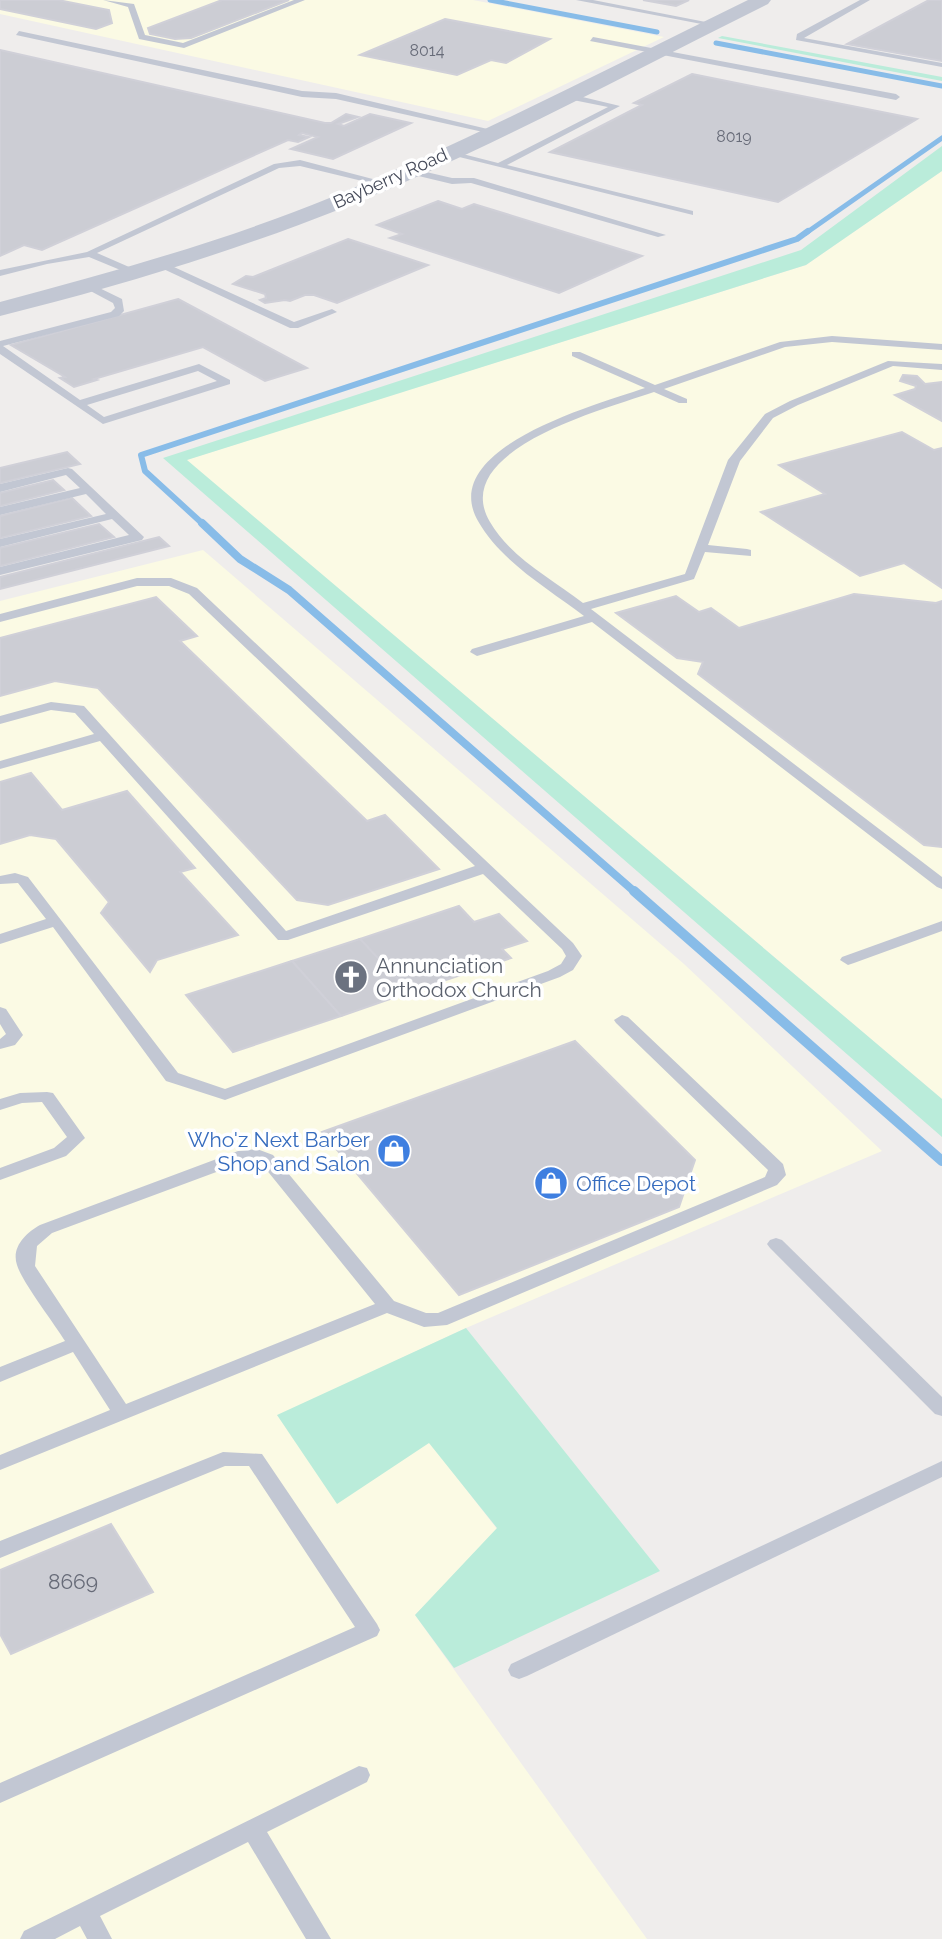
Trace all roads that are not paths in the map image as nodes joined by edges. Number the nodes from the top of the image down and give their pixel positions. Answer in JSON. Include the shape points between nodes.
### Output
{"nodes":[{"id":1,"x":107,"y":0,"type":"edge"},
{"id":2,"x":301,"y":0,"type":"edge"},
{"id":3,"x":580,"y":0,"type":"edge"},
{"id":4,"x":762,"y":0,"type":"edge"},
{"id":5,"x":866,"y":0,"type":"edge"},
{"id":6,"x":712,"y":24,"type":"junction"},
{"id":7,"x":19,"y":33,"type":"dead end"},
{"id":8,"x":593,"y":39,"type":"dead end"},
{"id":9,"x":657,"y":51,"type":"junction"},
{"id":10,"x":942,"y":65,"type":"edge"},
{"id":11,"x":566,"y":96,"type":"junction"},
{"id":12,"x":896,"y":97,"type":"dead end"},
{"id":13,"x":492,"y":131,"type":"junction"},
{"id":14,"x":447,"y":152,"type":"junction"},
{"id":15,"x":501,"y":165,"type":"junction"},
{"id":16,"x":409,"y":171,"type":"junction"},
{"id":17,"x":383,"y":183,"type":"junction"},
{"id":18,"x":690,"y":213,"type":"dead end"},
{"id":19,"x":661,"y":235,"type":"dead end"},
{"id":20,"x":90,"y":254,"type":"junction"},
{"id":21,"x":160,"y":264,"type":"junction"},
{"id":22,"x":133,"y":272,"type":"junction"},
{"id":23,"x":0,"y":273,"type":"edge"},
{"id":24,"x":87,"y":285,"type":"junction"},
{"id":25,"x":0,"y":309,"type":"edge"},
{"id":26,"x":332,"y":312,"type":"dead end"},
{"id":27,"x":0,"y":347,"type":"edge"},
{"id":28,"x":942,"y":347,"type":"edge"},
{"id":29,"x":576,"y":354,"type":"dead end"},
{"id":30,"x":942,"y":367,"type":"edge"},
{"id":31,"x":653,"y":388,"type":"junction"},
{"id":32,"x":683,"y":401,"type":"dead end"},
{"id":33,"x":78,"y":404,"type":"junction"},
{"id":34,"x":0,"y":488,"type":"edge"},
{"id":35,"x":88,"y":490,"type":"junction"},
{"id":36,"x":0,"y":511,"type":"edge"},
{"id":37,"x":115,"y":515,"type":"junction"},
{"id":38,"x":0,"y":543,"type":"edge"},
{"id":39,"x":701,"y":548,"type":"junction"},
{"id":40,"x":747,"y":553,"type":"dead end"},
{"id":41,"x":0,"y":571,"type":"edge"},
{"id":42,"x":580,"y":608,"type":"junction"},
{"id":43,"x":0,"y":618,"type":"edge"},
{"id":44,"x":593,"y":618,"type":"junction"},
{"id":45,"x":477,"y":652,"type":"dead end"},
{"id":46,"x":0,"y":720,"type":"edge"},
{"id":47,"x":103,"y":736,"type":"junction"},
{"id":48,"x":0,"y":765,"type":"edge"},
{"id":49,"x":485,"y":867,"type":"junction"},
{"id":50,"x":4,"y":879,"type":"edge"},
{"id":51,"x":942,"y":884,"type":"edge"},
{"id":52,"x":56,"y":921,"type":"junction"},
{"id":53,"x":942,"y":926,"type":"edge"},
{"id":54,"x":0,"y":939,"type":"edge"},
{"id":55,"x":848,"y":960,"type":"dead end"},
{"id":56,"x":0,"y":1012,"type":"edge"},
{"id":57,"x":622,"y":1020,"type":"dead end"},
{"id":58,"x":0,"y":1045,"type":"edge"},
{"id":59,"x":0,"y":1105,"type":"edge"},
{"id":60,"x":0,"y":1174,"type":"edge"},
{"id":61,"x":775,"y":1244,"type":"dead end"},
{"id":62,"x":387,"y":1306,"type":"junction"},
{"id":63,"x":77,"y":1343,"type":"junction"},
{"id":64,"x":0,"y":1375,"type":"edge"},
{"id":65,"x":942,"y":1409,"type":"edge"},
{"id":66,"x":122,"y":1413,"type":"junction"},
{"id":67,"x":0,"y":1463,"type":"edge"},
{"id":68,"x":942,"y":1468,"type":"edge"},
{"id":69,"x":0,"y":1550,"type":"edge"},
{"id":70,"x":519,"y":1670,"type":"dead end"},
{"id":71,"x":359,"y":1774,"type":"dead end"},
{"id":72,"x":0,"y":1793,"type":"edge"},
{"id":73,"x":253,"y":1829,"type":"junction"},
{"id":74,"x":85,"y":1912,"type":"junction"},
{"id":75,"x":32,"y":1939,"type":"edge"},
{"id":76,"x":100,"y":1939,"type":"edge"},
{"id":77,"x":319,"y":1939,"type":"edge"}],
"edges":[{"from":1,"to":2,"type":"lane","via":[[131,6],[142,37],[184,46]]},
{"from":3,"to":6,"type":"lane"},
{"from":4,"to":6,"type":"street","name":"Bayberry Road"},
{"from":5,"to":10,"type":"lane","via":[[800,40]]},
{"from":6,"to":9,"type":"street","name":"Bayberry Road"},
{"from":7,"to":13,"type":"lane"},
{"from":8,"to":9,"type":"lane"},
{"from":9,"to":11,"type":"street","name":"Bayberry Road"},
{"from":9,"to":12,"type":"lane"},
{"from":11,"to":13,"type":"street","name":"Bayberry Road"},
{"from":11,"to":15,"type":"lane","via":[[615,106]]},
{"from":13,"to":14,"type":"street","name":"Bayberry Road"},
{"from":14,"to":15,"type":"lane"},
{"from":14,"to":16,"type":"street","name":"Bayberry Road"},
{"from":15,"to":18,"type":"lane"},
{"from":16,"to":17,"type":"street","name":"Bayberry Road"},
{"from":16,"to":19,"type":"lane","via":[[452,181],[471,180]]},
{"from":17,"to":20,"type":"lane","via":[[300,163],[277,166]]},
{"from":17,"to":21,"type":"street","name":"Bayberry Road"},
{"from":20,"to":22,"type":"lane"},
{"from":20,"to":23,"type":"lane"},
{"from":21,"to":22,"type":"street","name":"Bayberry Road"},
{"from":21,"to":26,"type":"lane","via":[[294,326]]},
{"from":22,"to":24,"type":"street","name":"Bayberry Road"},
{"from":24,"to":25,"type":"street","name":"Bayberry Road"},
{"from":24,"to":27,"type":"lane","via":[[118,301],[120,309]]},
{"from":27,"to":33,"type":"lane"},
{"from":28,"to":31,"type":"lane","via":[[808,340],[760,350]]},
{"from":29,"to":31,"type":"lane"},
{"from":30,"to":39,"type":"lane","via":[[892,363],[769,416],[734,460]]},
{"from":31,"to":32,"type":"lane"},
{"from":31,"to":42,"type":"lane","via":[[564,420],[513,446],[490,468],[478,493],[479,511],[507,551]]},
{"from":33,"to":33,"type":"lane","via":[[199,368],[226,382],[103,421]]},
{"from":34,"to":35,"type":"lane","via":[[68,471]]},
{"from":35,"to":36,"type":"lane"},
{"from":35,"to":37,"type":"lane"},
{"from":37,"to":38,"type":"lane"},
{"from":37,"to":41,"type":"lane","via":[[138,537]]},
{"from":39,"to":40,"type":"lane"},
{"from":39,"to":42,"type":"lane","via":[[690,576]]},
{"from":42,"to":44,"type":"lane"},
{"from":43,"to":49,"type":"lane","via":[[137,582],[183,585]]},
{"from":44,"to":45,"type":"lane"},
{"from":44,"to":51,"type":"lane"},
{"from":46,"to":47,"type":"lane","via":[[64,705],[79,709]]},
{"from":47,"to":48,"type":"lane"},
{"from":47,"to":49,"type":"lane","via":[[283,937]]},
{"from":49,"to":52,"type":"lane","via":[[568,946],[574,956],[567,967],[225,1095],[172,1077]]},
{"from":50,"to":52,"type":"lane","via":[[23,880]]},
{"from":52,"to":54,"type":"lane"},
{"from":53,"to":55,"type":"lane"},
{"from":56,"to":58,"type":"lane","via":[[15,1035]]},
{"from":57,"to":62,"type":"lane","via":[[777,1168],[777,1175],[439,1320],[424,1321]]},
{"from":59,"to":60,"type":"lane","via":[[20,1098],[47,1097],[76,1138],[60,1152]]},
{"from":61,"to":65,"type":"lane"},
{"from":62,"to":63,"type":"lane","via":[[267,1159],[244,1155],[32,1238],[24,1252],[26,1266]]},
{"from":62,"to":66,"type":"lane"},
{"from":63,"to":64,"type":"lane"},
{"from":63,"to":66,"type":"lane"},
{"from":66,"to":67,"type":"lane"},
{"from":68,"to":70,"type":"lane"},
{"from":69,"to":72,"type":"lane","via":[[223,1459],[255,1459],[369,1630]]},
{"from":71,"to":73,"type":"lane"},
{"from":73,"to":74,"type":"lane"},
{"from":73,"to":77,"type":"lane"},
{"from":74,"to":75,"type":"lane"},
{"from":74,"to":76,"type":"lane"}]}
